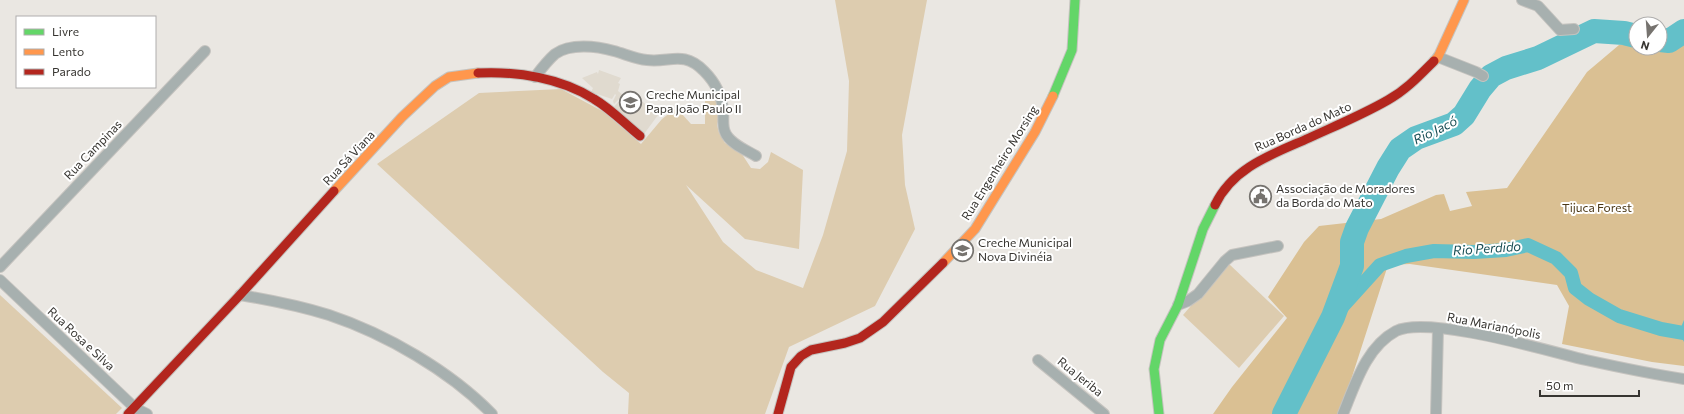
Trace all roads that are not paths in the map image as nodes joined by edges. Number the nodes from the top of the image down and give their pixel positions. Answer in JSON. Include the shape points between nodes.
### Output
{"nodes":[{"id":1,"x":1075,"y":0,"type":"edge"},
{"id":2,"x":1464,"y":0,"type":"edge"},
{"id":3,"x":1522,"y":0,"type":"edge"},
{"id":4,"x":1574,"y":29,"type":"dead end"},
{"id":5,"x":205,"y":51,"type":"dead end"},
{"id":6,"x":1438,"y":57,"type":"junction"},
{"id":7,"x":1483,"y":76,"type":"dead end"},
{"id":8,"x":535,"y":77,"type":"junction"},
{"id":9,"x":640,"y":136,"type":"dead end"},
{"id":10,"x":756,"y":156,"type":"dead end"},
{"id":11,"x":1278,"y":246,"type":"dead end"},
{"id":12,"x":0,"y":267,"type":"edge"},
{"id":13,"x":0,"y":280,"type":"edge"},
{"id":14,"x":240,"y":295,"type":"junction"},
{"id":15,"x":1178,"y":305,"type":"junction"},
{"id":16,"x":1438,"y":329,"type":"junction"},
{"id":17,"x":1038,"y":360,"type":"dead end"},
{"id":18,"x":1684,"y":379,"type":"edge"},
{"id":19,"x":132,"y":411,"type":"edge"},
{"id":20,"x":147,"y":414,"type":"edge"},
{"id":21,"x":492,"y":414,"type":"edge"},
{"id":22,"x":778,"y":414,"type":"edge"},
{"id":23,"x":1104,"y":414,"type":"edge"},
{"id":24,"x":1159,"y":414,"type":"edge"},
{"id":25,"x":1343,"y":414,"type":"edge"},
{"id":26,"x":1436,"y":414,"type":"edge"}],
"edges":[{"from":1,"to":22,"type":"street","name":"Rua Engenheiro Morsing","via":[[1072,50],[1051,101],[1035,132],[975,229],[883,322],[860,338],[811,350],[801,356],[791,367]]},
{"from":2,"to":6,"type":"street","name":"Rua Borda do Mato"},
{"from":3,"to":4,"type":"street","via":[[1538,6],[1560,30]]},
{"from":5,"to":12,"type":"street","name":"Rua Campinas"},
{"from":6,"to":7,"type":"street"},
{"from":6,"to":15,"type":"street","name":"Rua Borda do Mato","via":[[1409,87],[1389,100],[1271,153],[1235,177],[1220,196],[1204,229]]},
{"from":8,"to":9,"type":"street","name":"Rua Sá Viana","via":[[547,79],[595,99]]},
{"from":8,"to":10,"type":"street","via":[[556,53],[571,47],[612,50],[646,60],[669,58],[692,61],[717,87],[722,98],[725,133],[732,141]]},
{"from":8,"to":14,"type":"street","name":"Rua Sá Viana","via":[[496,72],[472,73],[449,77],[436,86],[402,117]]},
{"from":11,"to":15,"type":"street","via":[[1232,255],[1198,294]]},
{"from":13,"to":19,"type":"street","name":"Rua Rosa e Silva"},
{"from":14,"to":19,"type":"street","name":"Rua Sá Viana"},
{"from":14,"to":21,"type":"street","via":[[308,309],[373,333],[414,354],[452,380]]},
{"from":15,"to":24,"type":"street","name":"Rua Borda do Mato","via":[[1160,340],[1155,356]]},
{"from":16,"to":18,"type":"street","name":"Rua Marianópolis","via":[[1489,336],[1587,360]]},
{"from":16,"to":25,"type":"street","name":"Rua Marianópolis","via":[[1412,327],[1397,331],[1386,338],[1374,349]]},
{"from":16,"to":26,"type":"street"},
{"from":17,"to":23,"type":"street","name":"Rua Jeriba"},
{"from":19,"to":20,"type":"street","name":"Rua Rosa e Silva"}]}
